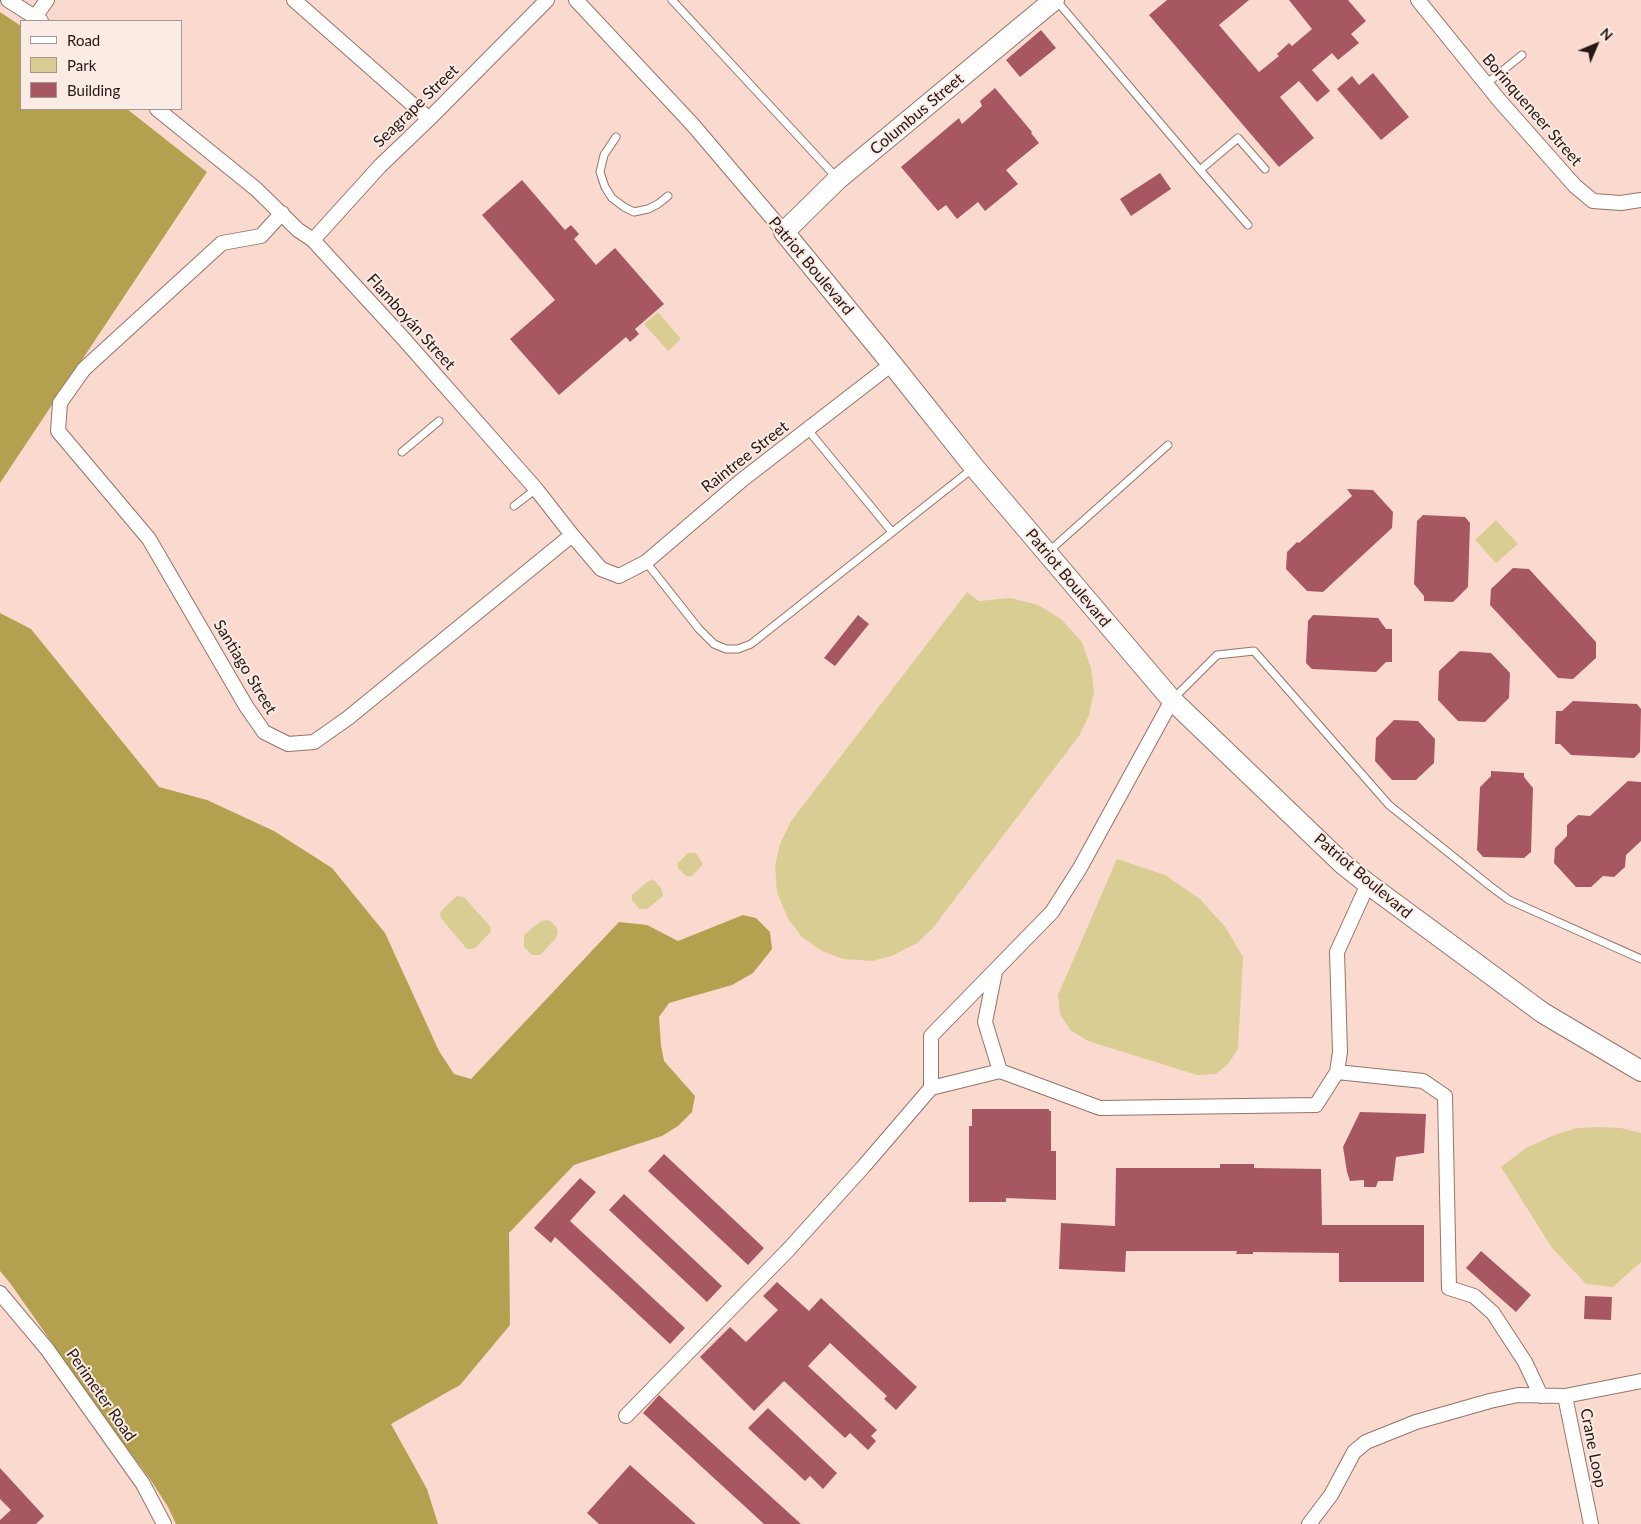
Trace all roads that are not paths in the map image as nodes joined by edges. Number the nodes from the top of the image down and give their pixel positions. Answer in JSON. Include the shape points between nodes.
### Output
{"nodes":[{"id":1,"x":8,"y":0,"type":"edge"},
{"id":2,"x":47,"y":0,"type":"edge"},
{"id":3,"x":294,"y":0,"type":"edge"},
{"id":4,"x":548,"y":0,"type":"edge"},
{"id":5,"x":576,"y":0,"type":"edge"},
{"id":6,"x":672,"y":0,"type":"edge"},
{"id":7,"x":1055,"y":0,"type":"edge"},
{"id":8,"x":1418,"y":0,"type":"edge"},
{"id":9,"x":38,"y":19,"type":"edge"},
{"id":10,"x":1522,"y":55,"type":"dead end"},
{"id":11,"x":1486,"y":84,"type":"junction"},
{"id":12,"x":159,"y":110,"type":"edge"},
{"id":13,"x":429,"y":119,"type":"junction"},
{"id":14,"x":616,"y":137,"type":"dead end"},
{"id":15,"x":1265,"y":169,"type":"dead end"},
{"id":16,"x":1200,"y":170,"type":"junction"},
{"id":17,"x":838,"y":179,"type":"junction"},
{"id":18,"x":668,"y":196,"type":"dead end"},
{"id":19,"x":1641,"y":200,"type":"edge"},
{"id":20,"x":282,"y":213,"type":"junction"},
{"id":21,"x":1248,"y":224,"type":"dead end"},
{"id":22,"x":784,"y":232,"type":"junction"},
{"id":23,"x":313,"y":240,"type":"junction"},
{"id":24,"x":892,"y":364,"type":"junction"},
{"id":25,"x":439,"y":420,"type":"dead end"},
{"id":26,"x":808,"y":430,"type":"junction"},
{"id":27,"x":1168,"y":445,"type":"dead end"},
{"id":28,"x":402,"y":452,"type":"dead end"},
{"id":29,"x":974,"y":467,"type":"junction"},
{"id":30,"x":536,"y":489,"type":"junction"},
{"id":31,"x":514,"y":506,"type":"dead end"},
{"id":32,"x":892,"y":532,"type":"junction"},
{"id":33,"x":572,"y":535,"type":"junction"},
{"id":34,"x":1047,"y":553,"type":"junction"},
{"id":35,"x":646,"y":562,"type":"junction"},
{"id":36,"x":619,"y":576,"type":"joint"},
{"id":37,"x":1172,"y":700,"type":"junction"},
{"id":38,"x":1368,"y":884,"type":"junction"},
{"id":39,"x":1641,"y":959,"type":"edge"},
{"id":40,"x":995,"y":971,"type":"junction"},
{"id":41,"x":1000,"y":1071,"type":"junction"},
{"id":42,"x":1641,"y":1071,"type":"edge"},
{"id":43,"x":1337,"y":1072,"type":"junction"},
{"id":44,"x":931,"y":1088,"type":"junction"},
{"id":45,"x":0,"y":1293,"type":"edge"},
{"id":46,"x":1641,"y":1381,"type":"edge"},
{"id":47,"x":1541,"y":1396,"type":"junction"},
{"id":48,"x":1565,"y":1396,"type":"junction"},
{"id":49,"x":626,"y":1416,"type":"dead end"},
{"id":50,"x":164,"y":1524,"type":"edge"},
{"id":51,"x":1309,"y":1524,"type":"edge"},
{"id":52,"x":1591,"y":1524,"type":"edge"}],
"edges":[{"from":1,"to":9,"type":"street"},
{"from":2,"to":9,"type":"street"},
{"from":3,"to":13,"type":"street"},
{"from":4,"to":13,"type":"street","name":"Seagrape Street"},
{"from":5,"to":22,"type":"street","name":"Patriot Boulevard","via":[[693,126]]},
{"from":6,"to":17,"type":"lane"},
{"from":7,"to":16,"type":"lane"},
{"from":7,"to":17,"type":"street","name":"Columbus Street"},
{"from":8,"to":11,"type":"street","name":"Borinqueneer Street"},
{"from":10,"to":11,"type":"lane"},
{"from":11,"to":19,"type":"street","name":"Borinqueneer Street","via":[[1575,186],[1593,201],[1621,203]]},
{"from":12,"to":20,"type":"street","name":"Flamboyán Street"},
{"from":13,"to":23,"type":"street","name":"Seagrape Street","via":[[380,166]]},
{"from":14,"to":18,"type":"lane","via":[[604,155],[600,172],[612,198],[634,212],[648,209]]},
{"from":15,"to":16,"type":"lane","via":[[1238,138]]},
{"from":16,"to":21,"type":"lane"},
{"from":17,"to":22,"type":"street","name":"Columbus Street"},
{"from":20,"to":23,"type":"street","name":"Flamboyán Street"},
{"from":20,"to":33,"type":"street","name":"Santiago Street","via":[[262,236],[222,243],[84,369],[60,403],[58,431],[149,539],[264,732],[288,744],[314,742],[348,718]]},
{"from":22,"to":24,"type":"street","name":"Patriot Boulevard"},
{"from":23,"to":30,"type":"street","name":"Flamboyán Street"},
{"from":24,"to":26,"type":"street","name":"Raintree Street"},
{"from":24,"to":29,"type":"street","name":"Patriot Boulevard"},
{"from":25,"to":28,"type":"lane"},
{"from":26,"to":32,"type":"lane"},
{"from":26,"to":35,"type":"street","name":"Raintree Street","via":[[728,491]]},
{"from":27,"to":34,"type":"lane"},
{"from":29,"to":32,"type":"lane"},
{"from":29,"to":34,"type":"street","name":"Patriot Boulevard"},
{"from":30,"to":31,"type":"lane"},
{"from":30,"to":33,"type":"street","name":"Flamboyán Street"},
{"from":32,"to":35,"type":"lane","via":[[751,644],[738,649],[714,644]]},
{"from":33,"to":36,"type":"street","name":"Flamboyán Street","via":[[601,568]]},
{"from":34,"to":37,"type":"street","name":"Patriot Boulevard"},
{"from":35,"to":36,"type":"street","name":"Raintree Street"},
{"from":37,"to":38,"type":"street","name":"Patriot Boulevard","via":[[1344,865]]},
{"from":37,"to":39,"type":"lane","via":[[1217,654],[1254,650],[1389,805],[1490,886],[1509,900]]},
{"from":37,"to":40,"type":"street","via":[[1080,868],[1052,912]]},
{"from":38,"to":42,"type":"street","name":"Patriot Boulevard","via":[[1543,1013]]},
{"from":38,"to":43,"type":"street","via":[[1338,952],[1340,1052]]},
{"from":40,"to":41,"type":"street","via":[[985,1022]]},
{"from":40,"to":44,"type":"street","via":[[931,1036]]},
{"from":41,"to":43,"type":"street","via":[[1100,1108],[1316,1105]]},
{"from":41,"to":44,"type":"street"},
{"from":43,"to":47,"type":"street","via":[[1424,1081],[1445,1096],[1448,1288],[1474,1296],[1494,1313],[1525,1362]]},
{"from":44,"to":49,"type":"street","via":[[789,1249]]},
{"from":45,"to":50,"type":"street","name":"Perimeter Road","via":[[53,1356],[143,1484]]},
{"from":46,"to":48,"type":"street","name":"Crane Loop"},
{"from":47,"to":48,"type":"street"},
{"from":47,"to":51,"type":"street","via":[[1518,1395],[1490,1401],[1416,1422],[1366,1442],[1354,1452]]},
{"from":48,"to":52,"type":"street","name":"Crane Loop"}]}
